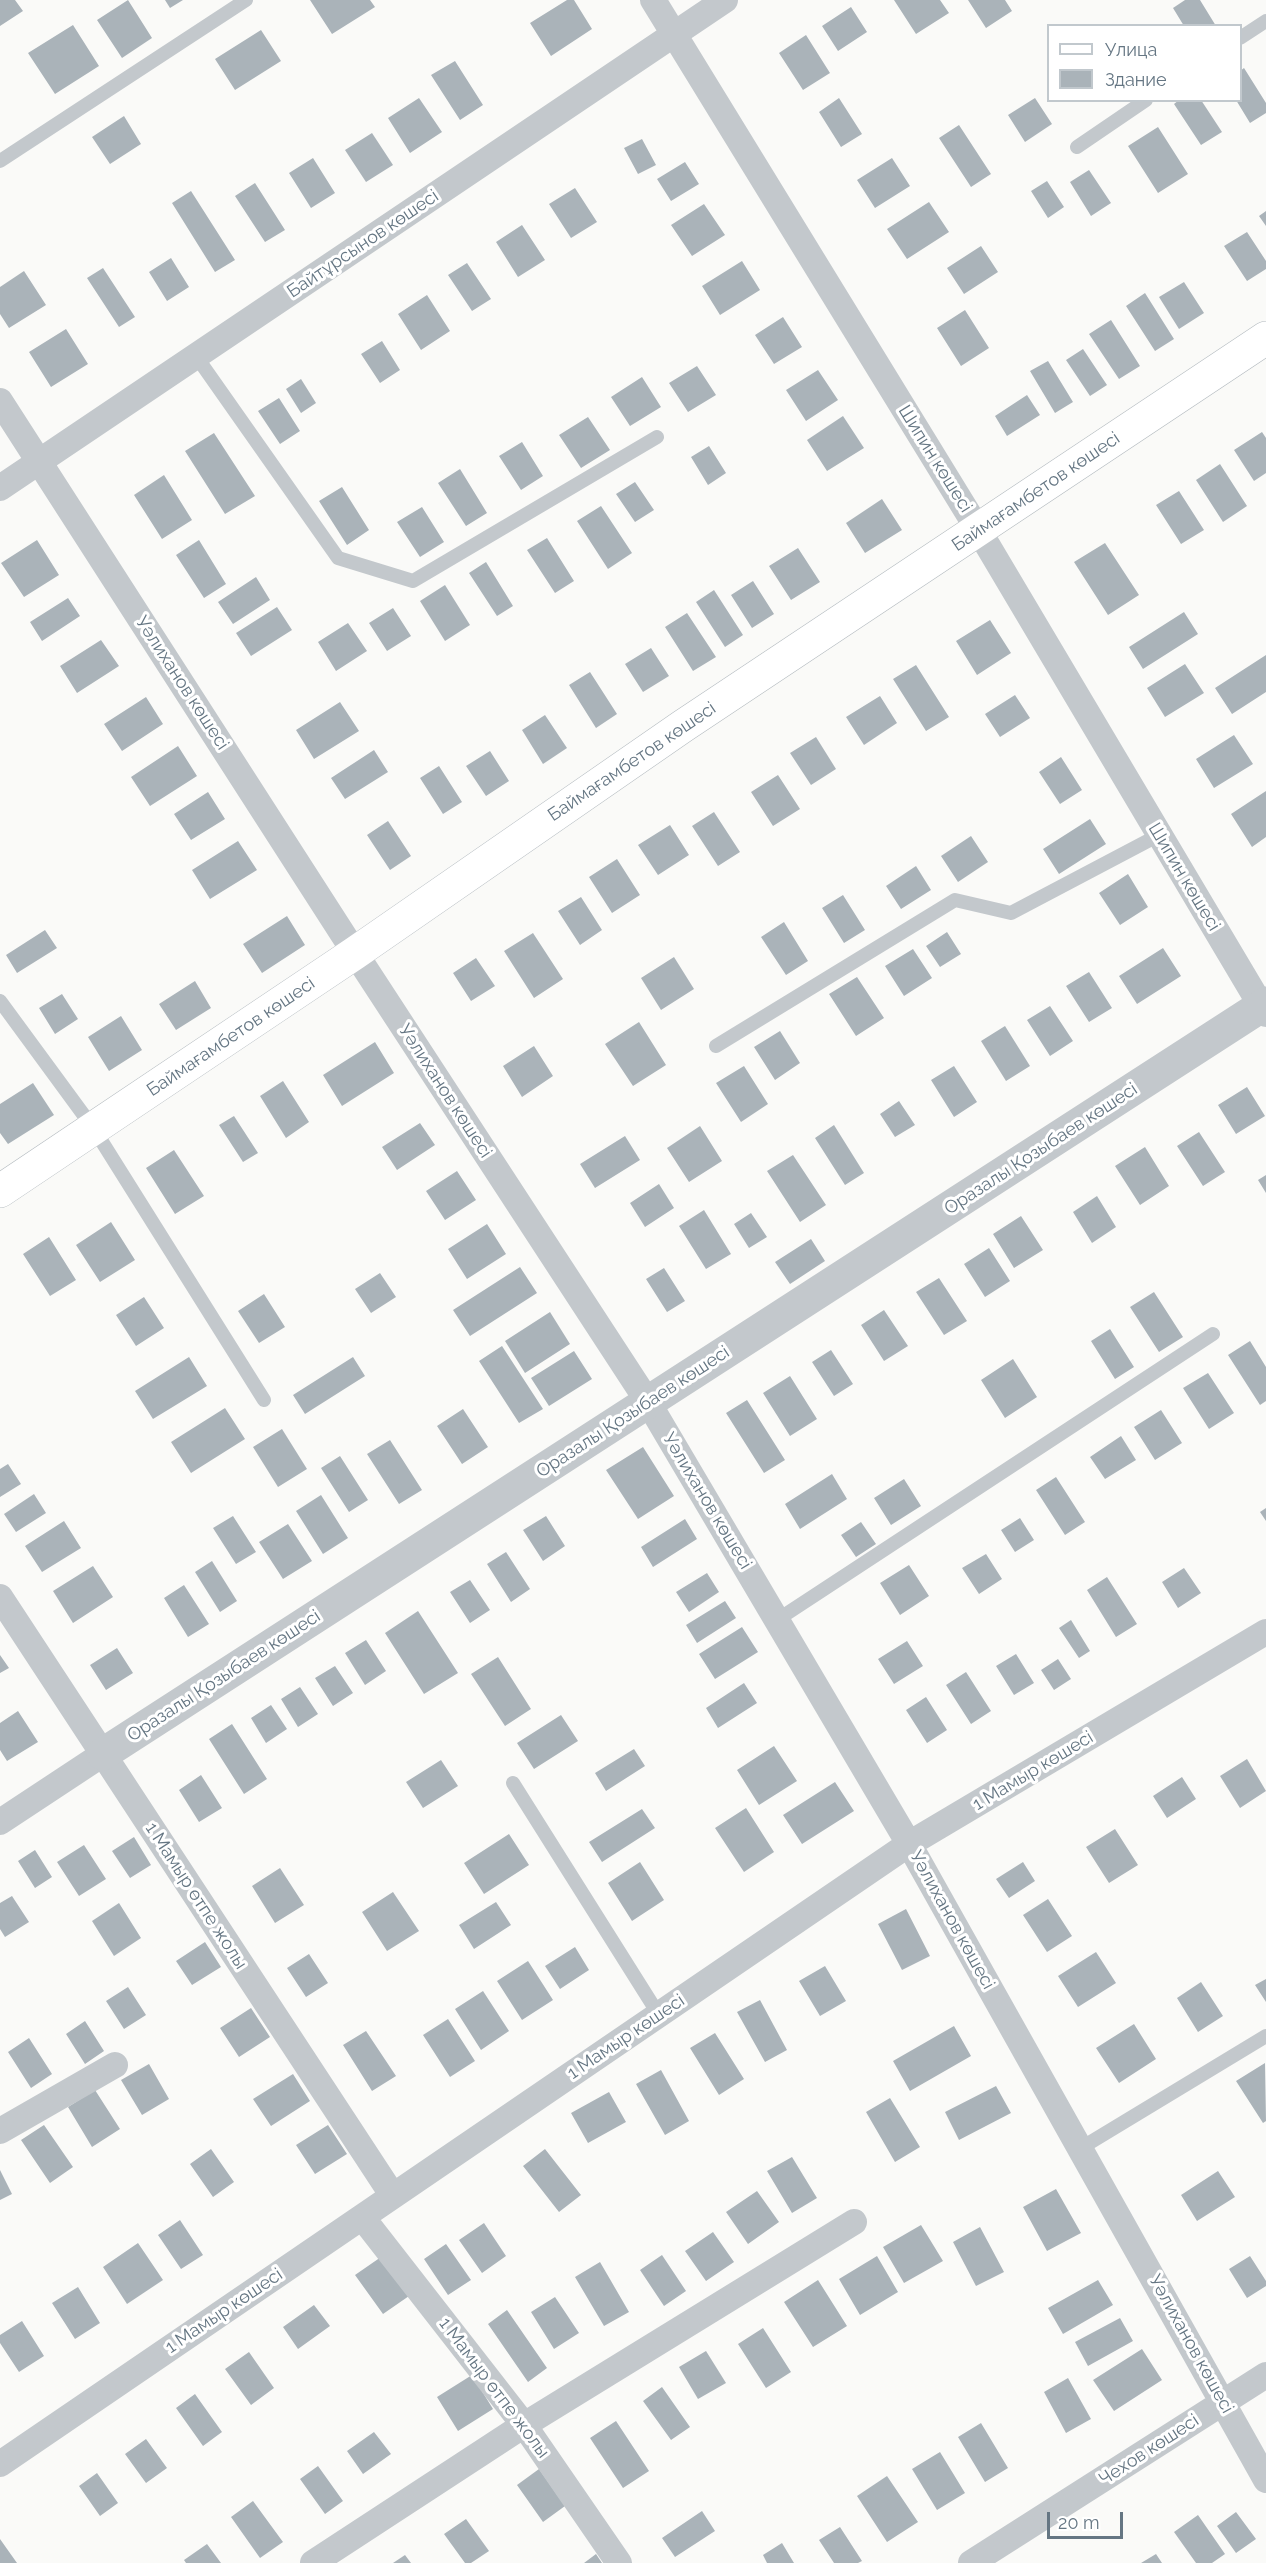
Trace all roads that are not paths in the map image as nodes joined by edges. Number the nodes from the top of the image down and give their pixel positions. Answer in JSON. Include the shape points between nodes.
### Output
{"nodes":[{"id":1,"x":246,"y":0,"type":"edge"},
{"id":2,"x":653,"y":0,"type":"edge"},
{"id":3,"x":725,"y":0,"type":"edge"},
{"id":4,"x":1266,"y":21,"type":"edge"},
{"id":5,"x":674,"y":34,"type":"junction"},
{"id":6,"x":1242,"y":37,"type":"edge"},
{"id":7,"x":1143,"y":102,"type":"edge"},
{"id":8,"x":1077,"y":147,"type":"dead end"},
{"id":9,"x":0,"y":161,"type":"edge"},
{"id":10,"x":1266,"y":338,"type":"edge"},
{"id":11,"x":196,"y":356,"type":"junction"},
{"id":12,"x":0,"y":401,"type":"edge"},
{"id":13,"x":657,"y":437,"type":"dead end"},
{"id":14,"x":39,"y":462,"type":"junction"},
{"id":15,"x":0,"y":488,"type":"edge"},
{"id":16,"x":979,"y":531,"type":"junction"},
{"id":17,"x":1159,"y":835,"type":"junction"},
{"id":18,"x":355,"y":953,"type":"junction"},
{"id":19,"x":0,"y":1001,"type":"edge"},
{"id":20,"x":1264,"y":1008,"type":"edge"},
{"id":21,"x":716,"y":1046,"type":"dead end"},
{"id":22,"x":94,"y":1129,"type":"junction"},
{"id":23,"x":0,"y":1191,"type":"edge"},
{"id":24,"x":1213,"y":1334,"type":"dead end"},
{"id":25,"x":264,"y":1400,"type":"dead end"},
{"id":26,"x":648,"y":1402,"type":"junction"},
{"id":27,"x":0,"y":1597,"type":"edge"},
{"id":28,"x":777,"y":1620,"type":"junction"},
{"id":29,"x":1266,"y":1632,"type":"edge"},
{"id":30,"x":103,"y":1754,"type":"junction"},
{"id":31,"x":513,"y":1784,"type":"dead end"},
{"id":32,"x":0,"y":1822,"type":"edge"},
{"id":33,"x":909,"y":1844,"type":"junction"},
{"id":34,"x":659,"y":2015,"type":"junction"},
{"id":35,"x":1266,"y":2036,"type":"edge"},
{"id":36,"x":115,"y":2064,"type":"dead end"},
{"id":37,"x":0,"y":2131,"type":"edge"},
{"id":38,"x":1081,"y":2148,"type":"junction"},
{"id":39,"x":393,"y":2196,"type":"junction"},
{"id":40,"x":362,"y":2217,"type":"junction"},
{"id":41,"x":854,"y":2222,"type":"dead end"},
{"id":42,"x":1266,"y":2375,"type":"edge"},
{"id":43,"x":1224,"y":2402,"type":"junction"},
{"id":44,"x":524,"y":2425,"type":"junction"},
{"id":45,"x":0,"y":2464,"type":"edge"},
{"id":46,"x":1266,"y":2480,"type":"edge"},
{"id":47,"x":313,"y":2563,"type":"edge"},
{"id":48,"x":619,"y":2563,"type":"edge"},
{"id":49,"x":970,"y":2563,"type":"edge"}],
"edges":[{"from":1,"to":9,"type":"lane"},
{"from":2,"to":5,"type":"street","name":"Шипин көшесі"},
{"from":3,"to":5,"type":"street","name":"Байтұрсынов көшесі"},
{"from":4,"to":6,"type":"lane"},
{"from":5,"to":11,"type":"street","name":"Байтұрсынов көшесі"},
{"from":5,"to":16,"type":"street","name":"Шипин көшесі"},
{"from":7,"to":8,"type":"lane"},
{"from":10,"to":16,"type":"main road","name":"Баймағамбетов көшесі"},
{"from":11,"to":13,"type":"lane","via":[[338,558],[412,581]]},
{"from":11,"to":14,"type":"street","name":"Байтұрсынов көшесі"},
{"from":12,"to":14,"type":"street","name":"Уәлиханов көшесі"},
{"from":14,"to":15,"type":"street","name":"Байтұрсынов көшесі"},
{"from":14,"to":18,"type":"street","name":"Уәлиханов көшесі"},
{"from":16,"to":17,"type":"street","name":"Шипин көшесі"},
{"from":16,"to":18,"type":"main road","name":"Баймағамбетов көшесі","via":[[683,726]]},
{"from":17,"to":20,"type":"street","name":"Шипин көшесі"},
{"from":17,"to":21,"type":"lane","via":[[1011,913],[955,900]]},
{"from":18,"to":22,"type":"main road","name":"Баймағамбетов көшесі"},
{"from":18,"to":26,"type":"street","name":"Уәлиханов көшесі"},
{"from":19,"to":22,"type":"lane"},
{"from":20,"to":26,"type":"street","name":"Оразалы Қозыбаев көшесі"},
{"from":22,"to":23,"type":"main road","name":"Баймағамбетов көшесі"},
{"from":22,"to":25,"type":"lane"},
{"from":24,"to":28,"type":"lane"},
{"from":26,"to":28,"type":"street","name":"Уәлиханов көшесі"},
{"from":26,"to":30,"type":"street","name":"Оразалы Қозыбаев көшесі"},
{"from":27,"to":30,"type":"street","name":"1 Мамыр өтпе жолы"},
{"from":28,"to":33,"type":"street","name":"Уәлиханов көшесі"},
{"from":29,"to":33,"type":"street","name":"1 Мамыр көшесі"},
{"from":30,"to":32,"type":"street","name":"Оразалы Қозыбаев көшесі"},
{"from":30,"to":39,"type":"street","name":"1 Мамыр өтпе жолы"},
{"from":31,"to":34,"type":"lane"},
{"from":33,"to":34,"type":"street","name":"1 Мамыр көшесі"},
{"from":33,"to":38,"type":"street","name":"Уәлиханов көшесі"},
{"from":34,"to":39,"type":"street","name":"1 Мамыр көшесі"},
{"from":35,"to":38,"type":"lane"},
{"from":36,"to":37,"type":"street"},
{"from":38,"to":43,"type":"street","name":"Уәлиханов көшесі"},
{"from":39,"to":40,"type":"street","name":"1 Мамыр көшесі"},
{"from":40,"to":44,"type":"street","name":"1 Мамыр өтпе жолы"},
{"from":40,"to":45,"type":"street","name":"1 Мамыр көшесі"},
{"from":41,"to":44,"type":"street"},
{"from":42,"to":43,"type":"street","name":"Чехов көшесі"},
{"from":43,"to":46,"type":"street","name":"Уәлиханов көшесі"},
{"from":43,"to":49,"type":"street","name":"Чехов көшесі"},
{"from":44,"to":47,"type":"street"},
{"from":44,"to":48,"type":"street","name":"1 Мамыр өтпе жолы"}]}
